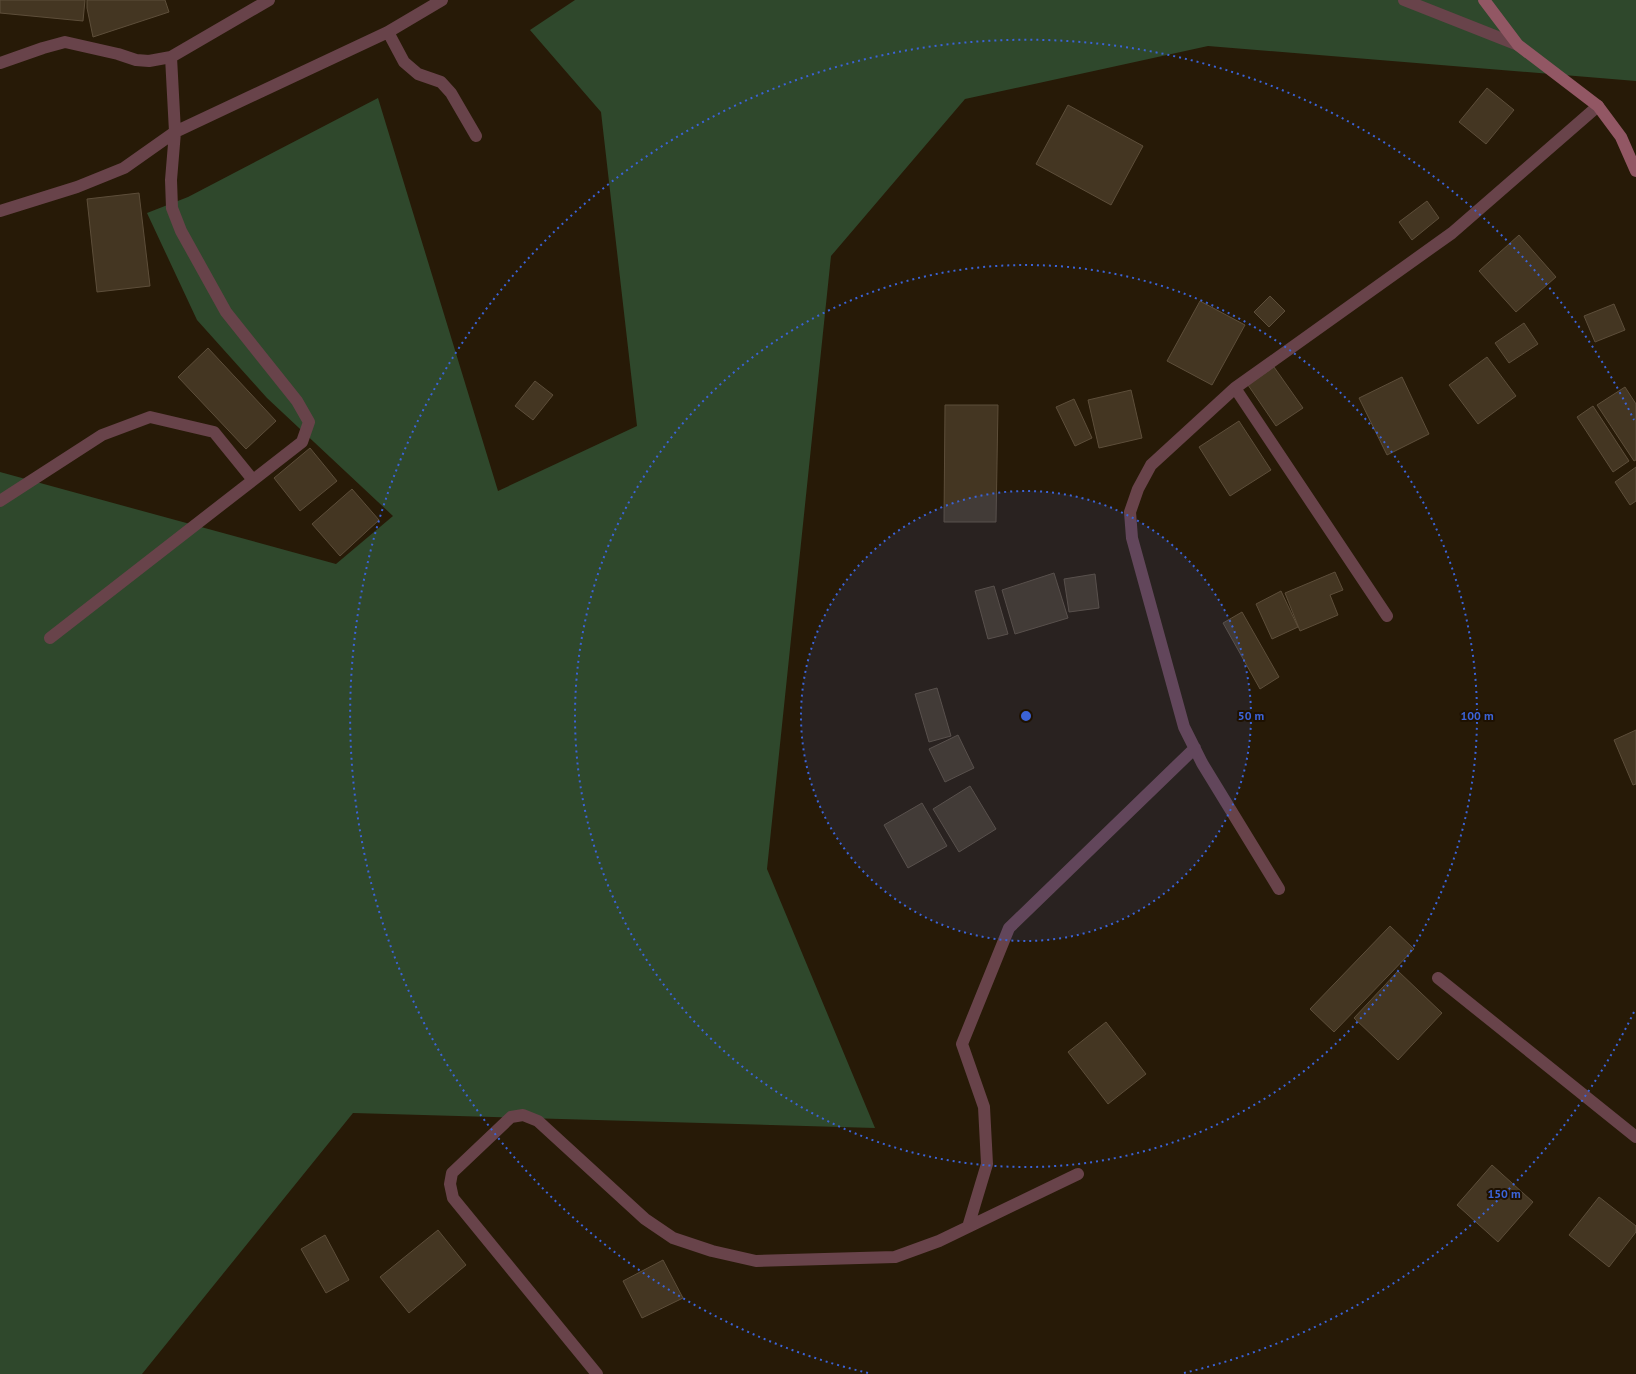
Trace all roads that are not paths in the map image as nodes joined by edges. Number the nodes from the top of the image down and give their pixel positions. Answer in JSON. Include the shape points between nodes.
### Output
{"nodes":[{"id":1,"x":269,"y":0,"type":"edge"},
{"id":2,"x":442,"y":0,"type":"edge"},
{"id":3,"x":1404,"y":0,"type":"edge"},
{"id":4,"x":1484,"y":0,"type":"edge"},
{"id":5,"x":388,"y":32,"type":"junction"},
{"id":6,"x":1518,"y":45,"type":"junction"},
{"id":7,"x":171,"y":57,"type":"junction"},
{"id":8,"x":0,"y":63,"type":"edge"},
{"id":9,"x":1598,"y":106,"type":"junction"},
{"id":10,"x":175,"y":132,"type":"junction"},
{"id":11,"x":476,"y":136,"type":"dead end"},
{"id":12,"x":1636,"y":171,"type":"edge"},
{"id":13,"x":0,"y":211,"type":"edge"},
{"id":14,"x":1235,"y":388,"type":"junction"},
{"id":15,"x":254,"y":480,"type":"junction"},
{"id":16,"x":0,"y":501,"type":"edge"},
{"id":17,"x":1387,"y":616,"type":"dead end"},
{"id":18,"x":50,"y":638,"type":"dead end"},
{"id":19,"x":1194,"y":748,"type":"junction"},
{"id":20,"x":1279,"y":889,"type":"dead end"},
{"id":21,"x":1438,"y":978,"type":"dead end"},
{"id":22,"x":1636,"y":1137,"type":"edge"},
{"id":23,"x":1078,"y":1174,"type":"dead end"},
{"id":24,"x":968,"y":1227,"type":"junction"},
{"id":25,"x":597,"y":1374,"type":"edge"}],
"edges":[{"from":1,"to":7,"type":"street"},
{"from":2,"to":5,"type":"street"},
{"from":3,"to":6,"type":"street"},
{"from":4,"to":6,"type":"street"},
{"from":5,"to":10,"type":"street"},
{"from":5,"to":11,"type":"street","via":[[404,62],[418,74],[441,82],[452,93]]},
{"from":6,"to":9,"type":"street"},
{"from":7,"to":8,"type":"street","via":[[149,61],[136,60],[65,42]]},
{"from":7,"to":10,"type":"street"},
{"from":9,"to":12,"type":"street","via":[[1621,137]]},
{"from":9,"to":14,"type":"street","via":[[1452,233]]},
{"from":10,"to":13,"type":"street","via":[[124,168],[77,187]]},
{"from":10,"to":15,"type":"street","via":[[171,180],[172,208],[181,231],[226,312],[297,401],[309,422],[302,442]]},
{"from":14,"to":17,"type":"street"},
{"from":14,"to":19,"type":"street","via":[[1151,465],[1138,489],[1130,512],[1132,538],[1184,727]]},
{"from":15,"to":16,"type":"street","via":[[214,432],[150,416],[102,435]]},
{"from":15,"to":18,"type":"street"},
{"from":19,"to":20,"type":"street"},
{"from":19,"to":24,"type":"street","via":[[1009,928],[962,1044],[984,1107],[987,1164]]},
{"from":21,"to":22,"type":"street"},
{"from":23,"to":24,"type":"street"},
{"from":24,"to":25,"type":"street","via":[[895,1257],[756,1261],[712,1251],[673,1238],[645,1219],[538,1121],[523,1115],[511,1117],[452,1173],[450,1184],[453,1198]]}]}
